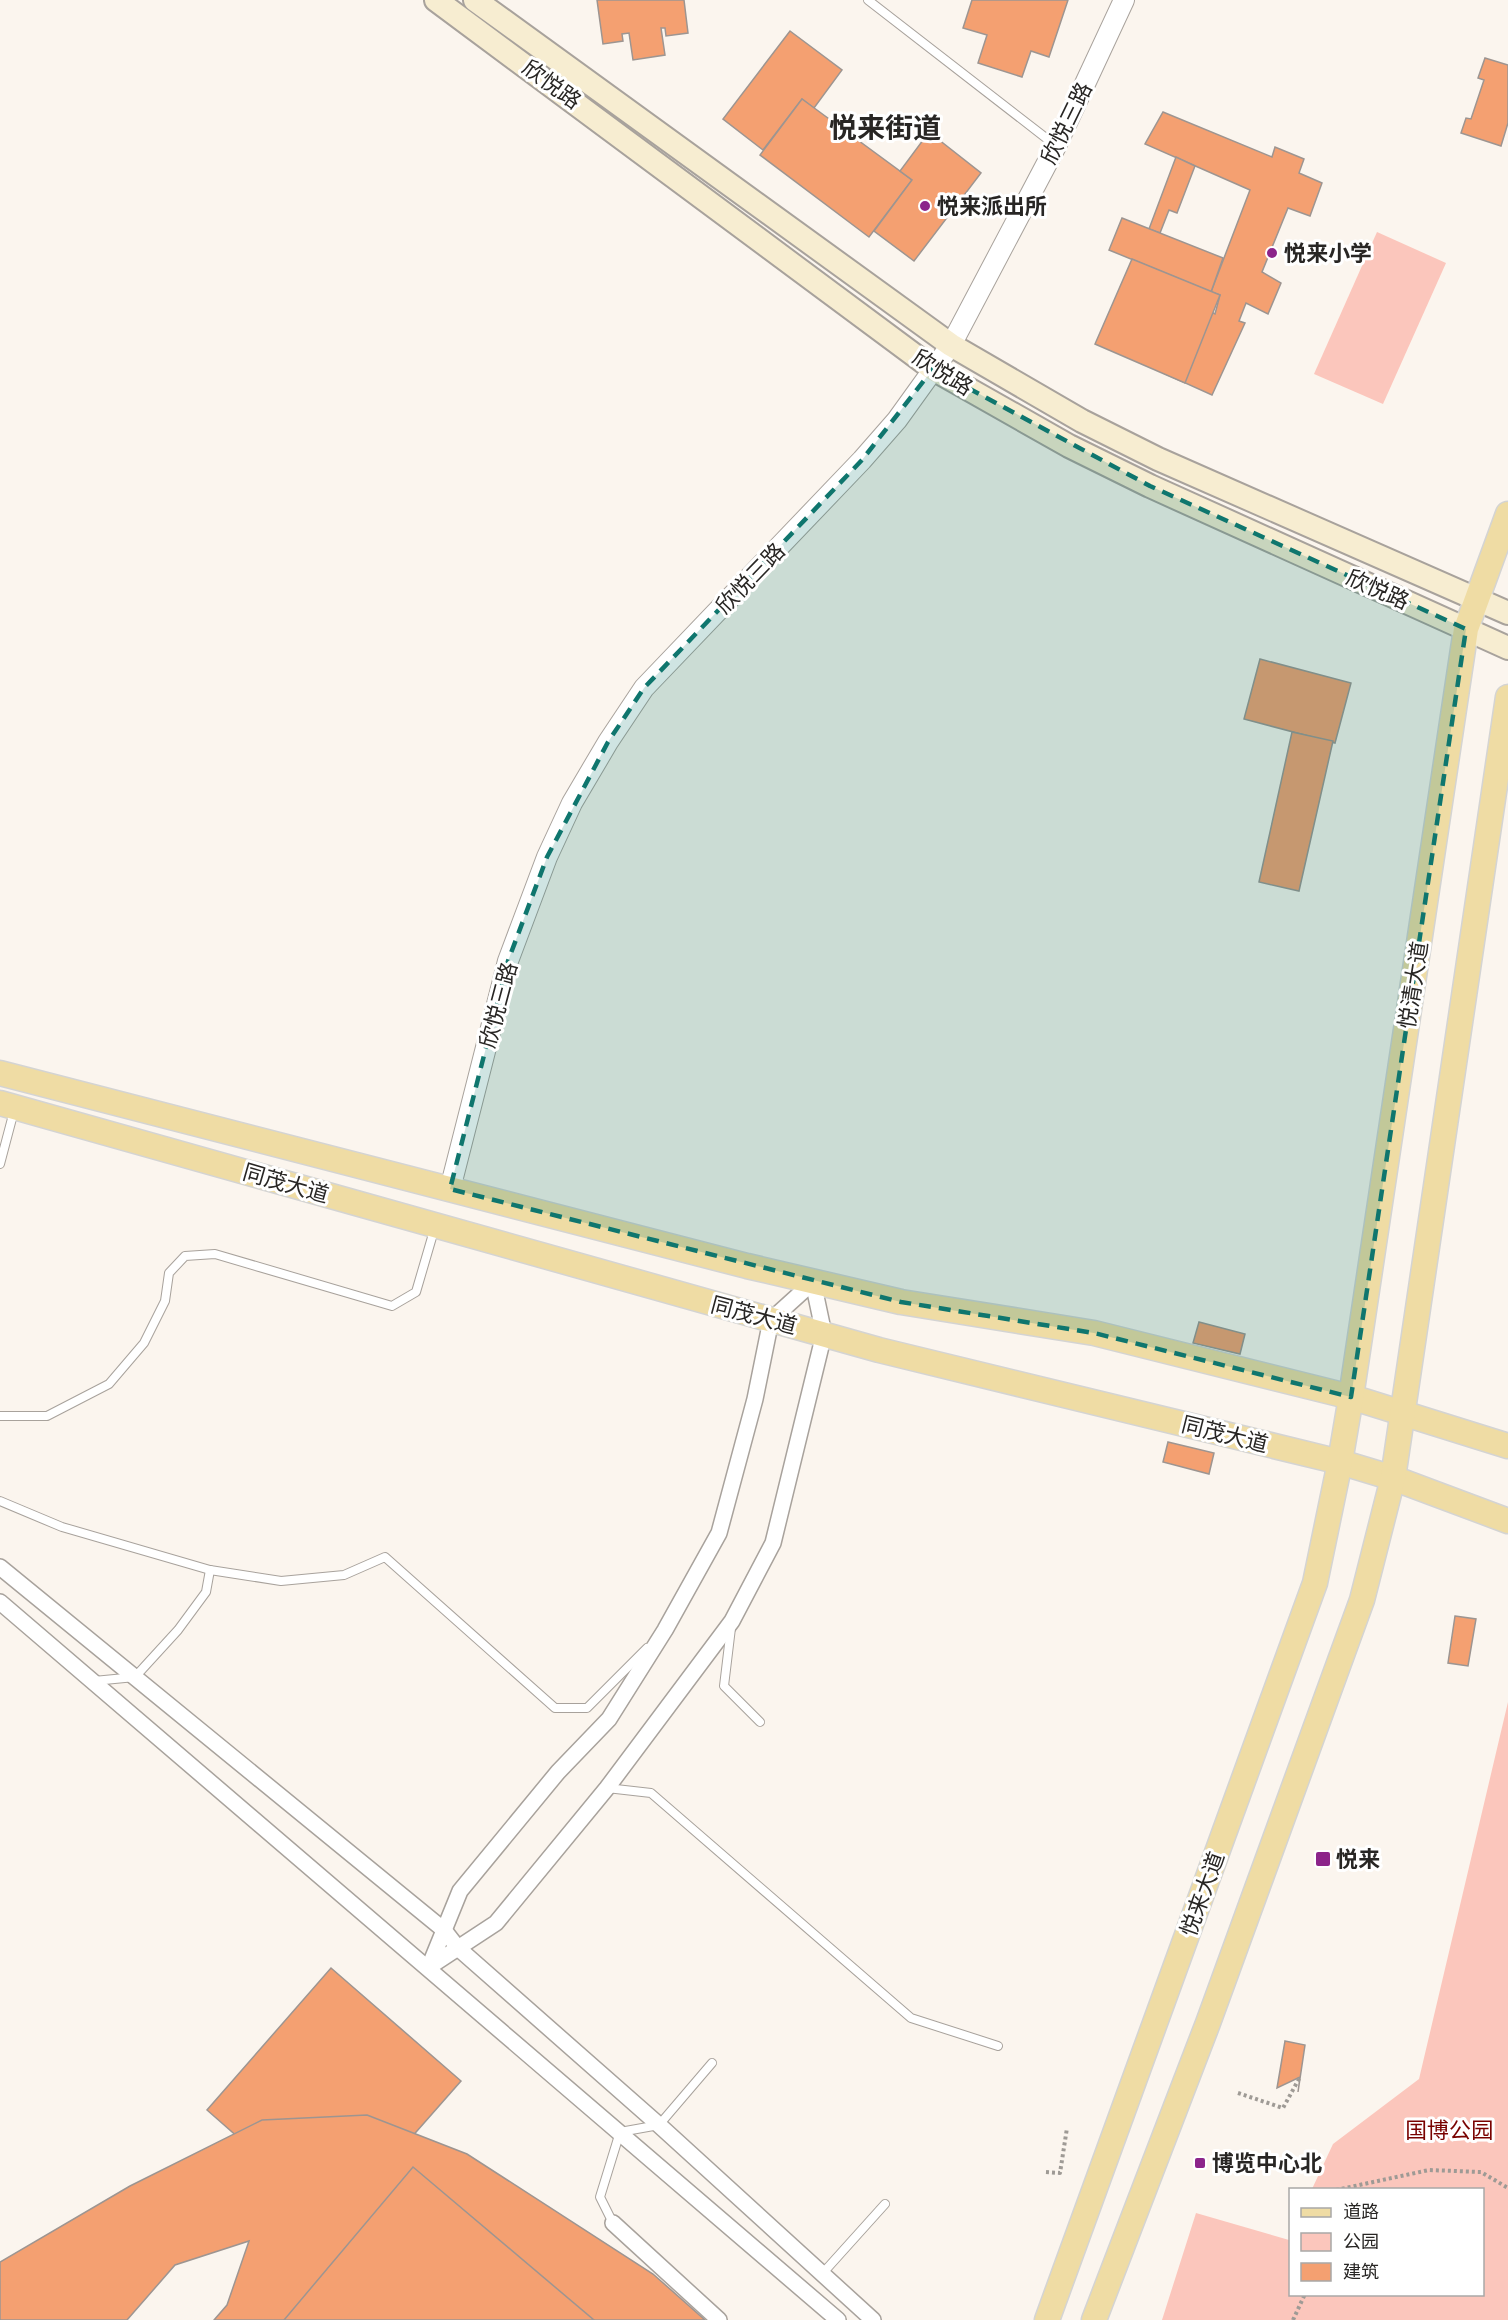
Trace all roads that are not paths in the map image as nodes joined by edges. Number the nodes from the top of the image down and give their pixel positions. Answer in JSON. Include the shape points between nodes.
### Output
{"nodes":[{"id":1,"x":436,"y":0,"type":"edge"},
{"id":2,"x":475,"y":0,"type":"edge"},
{"id":3,"x":868,"y":0,"type":"edge"},
{"id":4,"x":1124,"y":0,"type":"edge"},
{"id":5,"x":1056,"y":146,"type":"junction"},
{"id":6,"x":951,"y":345,"type":"junction"},
{"id":7,"x":933,"y":369,"type":"junction"},
{"id":8,"x":1508,"y":514,"type":"edge"},
{"id":9,"x":1476,"y":599,"type":"junction"},
{"id":10,"x":1508,"y":613,"type":"edge"},
{"id":11,"x":1466,"y":629,"type":"junction"},
{"id":12,"x":1508,"y":648,"type":"edge"},
{"id":13,"x":1508,"y":697,"type":"edge"},
{"id":14,"x":1508,"y":775,"type":"edge"},
{"id":15,"x":1485,"y":852,"type":"junction"},
{"id":16,"x":0,"y":1073,"type":"edge"},
{"id":17,"x":7,"y":1105,"type":"edge"},
{"id":18,"x":0,"y":1164,"type":"edge"},
{"id":19,"x":450,"y":1189,"type":"junction"},
{"id":20,"x":436,"y":1226,"type":"junction"},
{"id":21,"x":813,"y":1282,"type":"junction"},
{"id":22,"x":771,"y":1320,"type":"junction"},
{"id":23,"x":824,"y":1334,"type":"junction"},
{"id":24,"x":1351,"y":1397,"type":"junction"},
{"id":25,"x":1403,"y":1412,"type":"junction"},
{"id":26,"x":0,"y":1416,"type":"edge"},
{"id":27,"x":1508,"y":1446,"type":"edge"},
{"id":28,"x":1340,"y":1462,"type":"junction"},
{"id":29,"x":1394,"y":1478,"type":"junction"},
{"id":30,"x":0,"y":1501,"type":"edge"},
{"id":31,"x":1508,"y":1521,"type":"edge"},
{"id":32,"x":0,"y":1567,"type":"edge"},
{"id":33,"x":210,"y":1570,"type":"junction"},
{"id":34,"x":0,"y":1602,"type":"edge"},
{"id":35,"x":732,"y":1621,"type":"junction"},
{"id":36,"x":665,"y":1630,"type":"junction"},
{"id":37,"x":135,"y":1677,"type":"junction"},
{"id":38,"x":92,"y":1681,"type":"junction"},
{"id":39,"x":760,"y":1722,"type":"dead end"},
{"id":40,"x":607,"y":1788,"type":"junction"},
{"id":41,"x":444,"y":1930,"type":"junction"},
{"id":42,"x":458,"y":1948,"type":"junction"},
{"id":43,"x":429,"y":1967,"type":"junction"},
{"id":44,"x":998,"y":2046,"type":"dead end"},
{"id":45,"x":712,"y":2063,"type":"dead end"},
{"id":46,"x":659,"y":2125,"type":"junction"},
{"id":47,"x":620,"y":2132,"type":"junction"},
{"id":48,"x":885,"y":2204,"type":"dead end"},
{"id":49,"x":613,"y":2223,"type":"joint"},
{"id":50,"x":822,"y":2274,"type":"junction"},
{"id":51,"x":807,"y":2292,"type":"junction"},
{"id":52,"x":719,"y":2320,"type":"edge"},
{"id":53,"x":832,"y":2320,"type":"edge"},
{"id":54,"x":838,"y":2320,"type":"edge"},
{"id":55,"x":873,"y":2320,"type":"edge"},
{"id":56,"x":1047,"y":2320,"type":"edge"},
{"id":57,"x":1094,"y":2320,"type":"edge"}],
"edges":[{"from":1,"to":7,"type":"main road","name":"欣悦路"},
{"from":2,"to":6,"type":"main road","name":"欣悦路"},
{"from":3,"to":5,"type":"lane"},
{"from":4,"to":5,"type":"street","name":"欣悦三路"},
{"from":5,"to":6,"type":"street","name":"欣悦三路"},
{"from":6,"to":7,"type":"street","name":"欣悦三路"},
{"from":6,"to":9,"type":"main road","name":"欣悦路","via":[[1082,421],[1158,459]]},
{"from":7,"to":11,"type":"main road","name":"欣悦路","via":[[1139,481]]},
{"from":7,"to":19,"type":"street","name":"欣悦三路","via":[[862,460],[644,688],[572,803],[515,943]]},
{"from":8,"to":9,"type":"main road","name":"悦清大道"},
{"from":9,"to":10,"type":"main road","name":"欣悦路"},
{"from":9,"to":11,"type":"main road","name":"悦清大道"},
{"from":11,"to":12,"type":"main road","name":"欣悦路"},
{"from":11,"to":24,"type":"main road","name":"悦清大道"},
{"from":13,"to":15,"type":"main road"},
{"from":14,"to":15,"type":"main road"},
{"from":15,"to":25,"type":"main road"},
{"from":16,"to":19,"type":"main road","name":"同茂大道"},
{"from":17,"to":18,"type":"lane"},
{"from":17,"to":20,"type":"main road","name":"同茂大道"},
{"from":19,"to":21,"type":"main road","name":"同茂大道"},
{"from":20,"to":22,"type":"main road","name":"同茂大道"},
{"from":20,"to":26,"type":"lane","via":[[416,1292],[392,1306],[215,1254],[185,1256],[168,1273],[165,1301],[144,1343],[109,1384],[47,1416]]},
{"from":21,"to":22,"type":"street"},
{"from":21,"to":23,"type":"street"},
{"from":21,"to":24,"type":"main road","name":"同茂大道","via":[[901,1302],[1094,1333]]},
{"from":22,"to":23,"type":"main road","name":"同茂大道"},
{"from":22,"to":36,"type":"street","via":[[755,1399],[719,1533]]},
{"from":23,"to":28,"type":"main road","name":"同茂大道"},
{"from":23,"to":35,"type":"street","via":[[773,1543]]},
{"from":24,"to":25,"type":"main road","name":"同茂大道"},
{"from":24,"to":28,"type":"main road","name":"悦清大道"},
{"from":25,"to":27,"type":"main road","name":"同茂大道"},
{"from":25,"to":29,"type":"main road"},
{"from":28,"to":29,"type":"main road","name":"同茂大道"},
{"from":28,"to":56,"type":"main road","name":"悦来大道","via":[[1315,1583]]},
{"from":29,"to":31,"type":"main road","name":"同茂大道"},
{"from":29,"to":57,"type":"main road","via":[[1358,1611],[1208,2023]]},
{"from":30,"to":33,"type":"lane","via":[[62,1527]]},
{"from":32,"to":37,"type":"street"},
{"from":33,"to":36,"type":"lane","via":[[281,1581],[344,1575],[385,1557],[555,1708],[587,1708]]},
{"from":33,"to":37,"type":"lane","via":[[206,1592]]},
{"from":34,"to":38,"type":"street"},
{"from":35,"to":39,"type":"lane","via":[[724,1686]]},
{"from":35,"to":40,"type":"street"},
{"from":36,"to":41,"type":"street","via":[[609,1719],[558,1772],[460,1891]]},
{"from":37,"to":38,"type":"lane"},
{"from":37,"to":41,"type":"street"},
{"from":38,"to":43,"type":"street"},
{"from":40,"to":42,"type":"street","via":[[496,1923]]},
{"from":40,"to":44,"type":"lane","via":[[651,1793],[911,2018]]},
{"from":41,"to":42,"type":"street"},
{"from":41,"to":43,"type":"street"},
{"from":42,"to":43,"type":"street"},
{"from":42,"to":46,"type":"street"},
{"from":43,"to":47,"type":"street"},
{"from":45,"to":46,"type":"lane"},
{"from":46,"to":47,"type":"lane"},
{"from":46,"to":50,"type":"street"},
{"from":47,"to":49,"type":"lane","via":[[600,2197]]},
{"from":47,"to":51,"type":"street"},
{"from":48,"to":50,"type":"lane"},
{"from":49,"to":52,"type":"street"},
{"from":50,"to":55,"type":"street"},
{"from":51,"to":53,"type":"lane"},
{"from":51,"to":54,"type":"street"}]}
